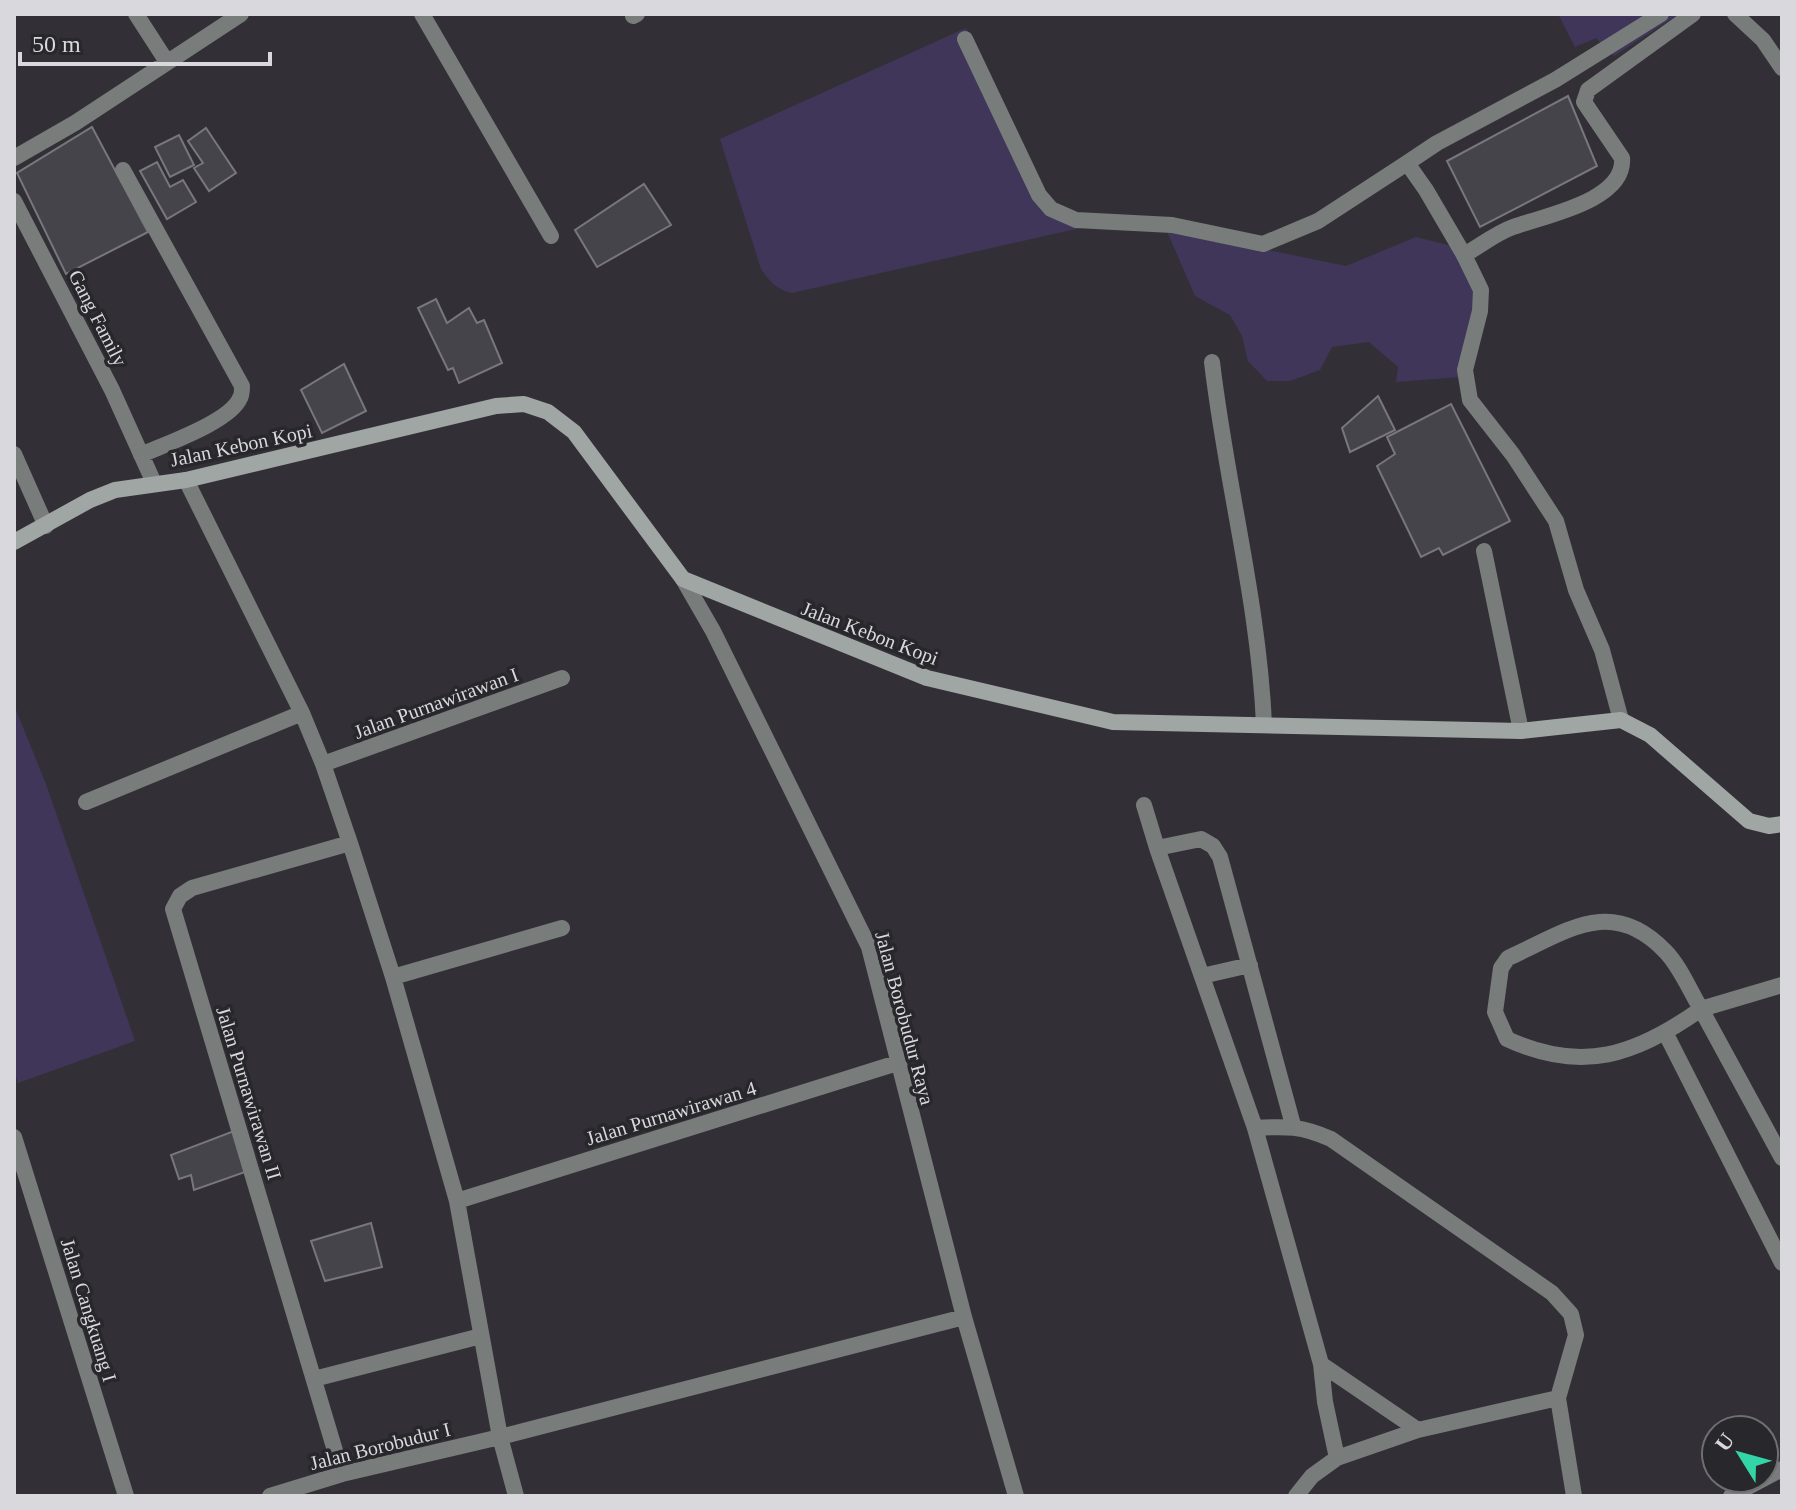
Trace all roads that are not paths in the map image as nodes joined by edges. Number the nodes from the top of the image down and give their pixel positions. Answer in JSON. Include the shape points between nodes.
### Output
{"nodes":[{"id":1,"x":136,"y":14,"type":"edge"},
{"id":2,"x":241,"y":14,"type":"edge"},
{"id":3,"x":422,"y":14,"type":"edge"},
{"id":4,"x":1661,"y":14,"type":"edge"},
{"id":5,"x":1693,"y":14,"type":"edge"},
{"id":6,"x":1735,"y":14,"type":"edge"},
{"id":7,"x":965,"y":39,"type":"dead end"},
{"id":8,"x":167,"y":62,"type":"junction"},
{"id":9,"x":1782,"y":68,"type":"edge"},
{"id":10,"x":14,"y":158,"type":"edge"},
{"id":11,"x":1407,"y":163,"type":"junction"},
{"id":12,"x":123,"y":170,"type":"dead end"},
{"id":13,"x":14,"y":201,"type":"edge"},
{"id":14,"x":551,"y":236,"type":"dead end"},
{"id":15,"x":1464,"y":255,"type":"junction"},
{"id":16,"x":1212,"y":362,"type":"dead end"},
{"id":17,"x":14,"y":454,"type":"edge"},
{"id":18,"x":141,"y":455,"type":"junction"},
{"id":19,"x":186,"y":480,"type":"junction"},
{"id":20,"x":154,"y":483,"type":"junction"},
{"id":21,"x":46,"y":526,"type":"junction"},
{"id":22,"x":14,"y":542,"type":"edge"},
{"id":23,"x":1484,"y":551,"type":"dead end"},
{"id":24,"x":683,"y":579,"type":"junction"},
{"id":25,"x":562,"y":678,"type":"dead end"},
{"id":26,"x":302,"y":713,"type":"junction"},
{"id":27,"x":1621,"y":720,"type":"junction"},
{"id":28,"x":1264,"y":725,"type":"junction"},
{"id":29,"x":1521,"y":731,"type":"junction"},
{"id":30,"x":323,"y":764,"type":"junction"},
{"id":31,"x":86,"y":802,"type":"dead end"},
{"id":32,"x":1144,"y":805,"type":"dead end"},
{"id":33,"x":1782,"y":824,"type":"edge"},
{"id":34,"x":350,"y":843,"type":"junction"},
{"id":35,"x":1157,"y":848,"type":"junction"},
{"id":36,"x":562,"y":928,"type":"dead end"},
{"id":37,"x":1250,"y":965,"type":"junction"},
{"id":38,"x":1202,"y":976,"type":"junction"},
{"id":39,"x":393,"y":977,"type":"junction"},
{"id":40,"x":1782,"y":985,"type":"edge"},
{"id":41,"x":1701,"y":1009,"type":"junction"},
{"id":42,"x":1666,"y":1034,"type":"junction"},
{"id":43,"x":897,"y":1063,"type":"junction"},
{"id":44,"x":1293,"y":1125,"type":"junction"},
{"id":45,"x":1255,"y":1128,"type":"junction"},
{"id":46,"x":14,"y":1137,"type":"edge"},
{"id":47,"x":1782,"y":1158,"type":"edge"},
{"id":48,"x":457,"y":1201,"type":"junction"},
{"id":49,"x":1782,"y":1263,"type":"edge"},
{"id":50,"x":964,"y":1317,"type":"junction"},
{"id":51,"x":481,"y":1336,"type":"junction"},
{"id":52,"x":1321,"y":1364,"type":"junction"},
{"id":53,"x":314,"y":1379,"type":"junction"},
{"id":54,"x":1558,"y":1398,"type":"junction"},
{"id":55,"x":1418,"y":1430,"type":"junction"},
{"id":56,"x":500,"y":1437,"type":"junction"},
{"id":57,"x":1337,"y":1458,"type":"junction"},
{"id":58,"x":1782,"y":1469,"type":"edge"},
{"id":59,"x":342,"y":1474,"type":"junction"},
{"id":60,"x":126,"y":1496,"type":"edge"},
{"id":61,"x":270,"y":1496,"type":"edge"},
{"id":62,"x":516,"y":1496,"type":"edge"},
{"id":63,"x":1016,"y":1496,"type":"edge"},
{"id":64,"x":1296,"y":1496,"type":"edge"},
{"id":65,"x":1574,"y":1496,"type":"edge"},
{"id":66,"x":1731,"y":1496,"type":"edge"}],
"edges":[{"from":1,"to":8,"type":"street"},
{"from":2,"to":8,"type":"street"},
{"from":3,"to":14,"type":"street"},
{"from":4,"to":11,"type":"street"},
{"from":5,"to":15,"type":"street","via":[[1588,90],[1584,102],[1622,158],[1620,175],[1600,194],[1550,217],[1511,227]]},
{"from":6,"to":9,"type":"street","via":[[1763,40]]},
{"from":7,"to":11,"type":"street","via":[[1039,195],[1051,209],[1076,220],[1172,225],[1263,244],[1318,221]]},
{"from":8,"to":10,"type":"street"},
{"from":11,"to":15,"type":"street"},
{"from":12,"to":18,"type":"street","via":[[242,386],[237,403],[216,421]]},
{"from":13,"to":18,"type":"street","name":"Gang Family"},
{"from":15,"to":27,"type":"street","via":[[1481,290],[1465,370],[1470,400],[1556,521]]},
{"from":16,"to":28,"type":"street","via":[[1246,570]]},
{"from":17,"to":21,"type":"street"},
{"from":18,"to":20,"type":"street","name":"Gang Family"},
{"from":19,"to":20,"type":"main road","name":"Jalan Kebon Kopi"},
{"from":19,"to":24,"type":"main road","name":"Jalan Kebon Kopi","via":[[496,406],[524,404],[548,412],[574,432]]},
{"from":19,"to":26,"type":"street"},
{"from":20,"to":21,"type":"main road","name":"Jalan Kebon Kopi","via":[[115,490]]},
{"from":21,"to":22,"type":"main road","name":"Jalan Kebon Kopi"},
{"from":23,"to":29,"type":"street"},
{"from":24,"to":28,"type":"main road","name":"Jalan Kebon Kopi","via":[[927,678],[1001,697],[1113,722]]},
{"from":24,"to":43,"type":"street","name":"Jalan Borobudur Raya","via":[[869,947]]},
{"from":25,"to":30,"type":"street","name":"Jalan Purnawirawan I"},
{"from":26,"to":30,"type":"street"},
{"from":26,"to":31,"type":"street"},
{"from":27,"to":29,"type":"main road","name":"Jalan Kebon Kopi"},
{"from":27,"to":33,"type":"main road","via":[[1650,735],[1749,821]]},
{"from":28,"to":29,"type":"main road","name":"Jalan Kebon Kopi"},
{"from":30,"to":34,"type":"street"},
{"from":32,"to":35,"type":"street"},
{"from":34,"to":39,"type":"street"},
{"from":34,"to":53,"type":"street","name":"Jalan Purnawirawan II","via":[[192,888],[173,909]]},
{"from":35,"to":37,"type":"street","via":[[1201,839],[1213,846]]},
{"from":35,"to":38,"type":"street"},
{"from":36,"to":39,"type":"street"},
{"from":37,"to":38,"type":"street"},
{"from":37,"to":44,"type":"street"},
{"from":38,"to":45,"type":"street"},
{"from":39,"to":48,"type":"street"},
{"from":40,"to":41,"type":"street"},
{"from":41,"to":42,"type":"street"},
{"from":41,"to":42,"type":"street","via":[[1667,952],[1636,927],[1616,920],[1581,924],[1508,958],[1501,968],[1495,1012],[1507,1039],[1532,1051],[1603,1057]]},
{"from":41,"to":47,"type":"street"},
{"from":42,"to":49,"type":"street"},
{"from":43,"to":48,"type":"street","name":"Jalan Purnawirawan 4"},
{"from":43,"to":50,"type":"street","name":"Jalan Borobudur Raya"},
{"from":44,"to":45,"type":"street"},
{"from":44,"to":54,"type":"street","via":[[1349,1150],[1552,1293],[1571,1314],[1576,1335]]},
{"from":45,"to":52,"type":"street"},
{"from":46,"to":60,"type":"street","name":"Jalan Cangkuang I"},
{"from":48,"to":51,"type":"street"},
{"from":50,"to":56,"type":"street","name":"Jalan Borobudur I"},
{"from":50,"to":63,"type":"street","name":"Jalan Borobudur Raya"},
{"from":51,"to":53,"type":"street"},
{"from":51,"to":56,"type":"street"},
{"from":52,"to":55,"type":"street"},
{"from":52,"to":57,"type":"street"},
{"from":53,"to":59,"type":"street","name":"Jalan Purnawirawan II"},
{"from":54,"to":55,"type":"street"},
{"from":54,"to":65,"type":"street"},
{"from":55,"to":57,"type":"street"},
{"from":56,"to":59,"type":"street","name":"Jalan Borobudur I"},
{"from":56,"to":62,"type":"street"},
{"from":57,"to":64,"type":"street"},
{"from":58,"to":66,"type":"street"},
{"from":59,"to":61,"type":"street","name":"Jalan Borobudur I"}]}
